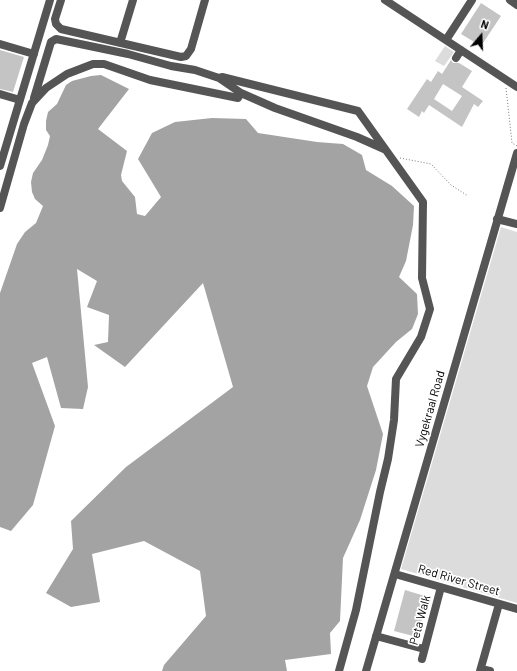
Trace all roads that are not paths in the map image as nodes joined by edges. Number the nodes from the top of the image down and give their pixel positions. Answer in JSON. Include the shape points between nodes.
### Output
{"nodes":[{"id":1,"x":50,"y":0,"type":"edge"},
{"id":2,"x":60,"y":0,"type":"edge"},
{"id":3,"x":133,"y":0,"type":"edge"},
{"id":4,"x":205,"y":0,"type":"edge"},
{"id":5,"x":385,"y":0,"type":"edge"},
{"id":6,"x":472,"y":0,"type":"edge"},
{"id":7,"x":510,"y":0,"type":"edge"},
{"id":8,"x":517,"y":5,"type":"edge"},
{"id":9,"x":446,"y":40,"type":"junction"},
{"id":10,"x":120,"y":43,"type":"junction"},
{"id":11,"x":0,"y":44,"type":"edge"},
{"id":12,"x":462,"y":50,"type":"junction"},
{"id":13,"x":34,"y":54,"type":"junction"},
{"id":14,"x":456,"y":58,"type":"dead end"},
{"id":15,"x":219,"y":78,"type":"junction"},
{"id":16,"x":517,"y":87,"type":"edge"},
{"id":17,"x":241,"y":93,"type":"junction"},
{"id":18,"x":0,"y":94,"type":"edge"},
{"id":19,"x":20,"y":100,"type":"junction"},
{"id":20,"x":32,"y":103,"type":"junction"},
{"id":21,"x":384,"y":149,"type":"junction"},
{"id":22,"x":517,"y":153,"type":"edge"},
{"id":23,"x":0,"y":166,"type":"edge"},
{"id":24,"x":515,"y":167,"type":"edge"},
{"id":25,"x":0,"y":208,"type":"edge"},
{"id":26,"x":497,"y":219,"type":"junction"},
{"id":27,"x":517,"y":224,"type":"edge"},
{"id":28,"x":395,"y":574,"type":"junction"},
{"id":29,"x":441,"y":587,"type":"junction"},
{"id":30,"x":499,"y":604,"type":"junction"},
{"id":31,"x":517,"y":609,"type":"edge"},
{"id":32,"x":376,"y":636,"type":"junction"},
{"id":33,"x":424,"y":649,"type":"junction"},
{"id":34,"x":422,"y":659,"type":"dead end"},
{"id":35,"x":481,"y":670,"type":"edge"},
{"id":36,"x":339,"y":671,"type":"edge"},
{"id":37,"x":366,"y":671,"type":"edge"},
{"id":38,"x":490,"y":671,"type":"edge"}],
"edges":[{"from":1,"to":13,"type":"street"},
{"from":2,"to":10,"type":"street","via":[[55,19],[59,28]]},
{"from":3,"to":10,"type":"street"},
{"from":4,"to":10,"type":"street","via":[[191,48],[184,57]]},
{"from":5,"to":9,"type":"street"},
{"from":6,"to":9,"type":"street"},
{"from":7,"to":8,"type":"street"},
{"from":9,"to":12,"type":"street"},
{"from":11,"to":13,"type":"street"},
{"from":12,"to":14,"type":"street"},
{"from":12,"to":16,"type":"street"},
{"from":13,"to":19,"type":"street"},
{"from":15,"to":17,"type":"street"},
{"from":15,"to":20,"type":"street","via":[[195,70],[56,39],[51,42]]},
{"from":15,"to":21,"type":"street","via":[[358,111]]},
{"from":17,"to":20,"type":"street","via":[[238,98],[150,80],[104,64],[93,64],[67,74],[46,88]]},
{"from":17,"to":21,"type":"street"},
{"from":18,"to":19,"type":"street"},
{"from":19,"to":23,"type":"street"},
{"from":20,"to":25,"type":"street"},
{"from":21,"to":36,"type":"street","via":[[423,202],[422,278],[430,309],[421,337],[396,379],[394,420],[388,459],[356,610]]},
{"from":22,"to":24,"type":"street","name":"Vygekraal Road"},
{"from":24,"to":26,"type":"street","name":"Vygekraal Road"},
{"from":26,"to":27,"type":"street"},
{"from":26,"to":28,"type":"street","name":"Vygekraal Road"},
{"from":28,"to":29,"type":"street","name":"Red River Street"},
{"from":28,"to":32,"type":"street","name":"Vygekraal Road"},
{"from":29,"to":30,"type":"street","name":"Red River Street"},
{"from":29,"to":33,"type":"street","name":"Peta Walk"},
{"from":30,"to":31,"type":"street","name":"Red River Street"},
{"from":30,"to":35,"type":"street"},
{"from":32,"to":33,"type":"street"},
{"from":32,"to":37,"type":"street","name":"Vygekraal Road"},
{"from":33,"to":34,"type":"street","name":"Peta Walk"},
{"from":35,"to":38,"type":"street"}]}
